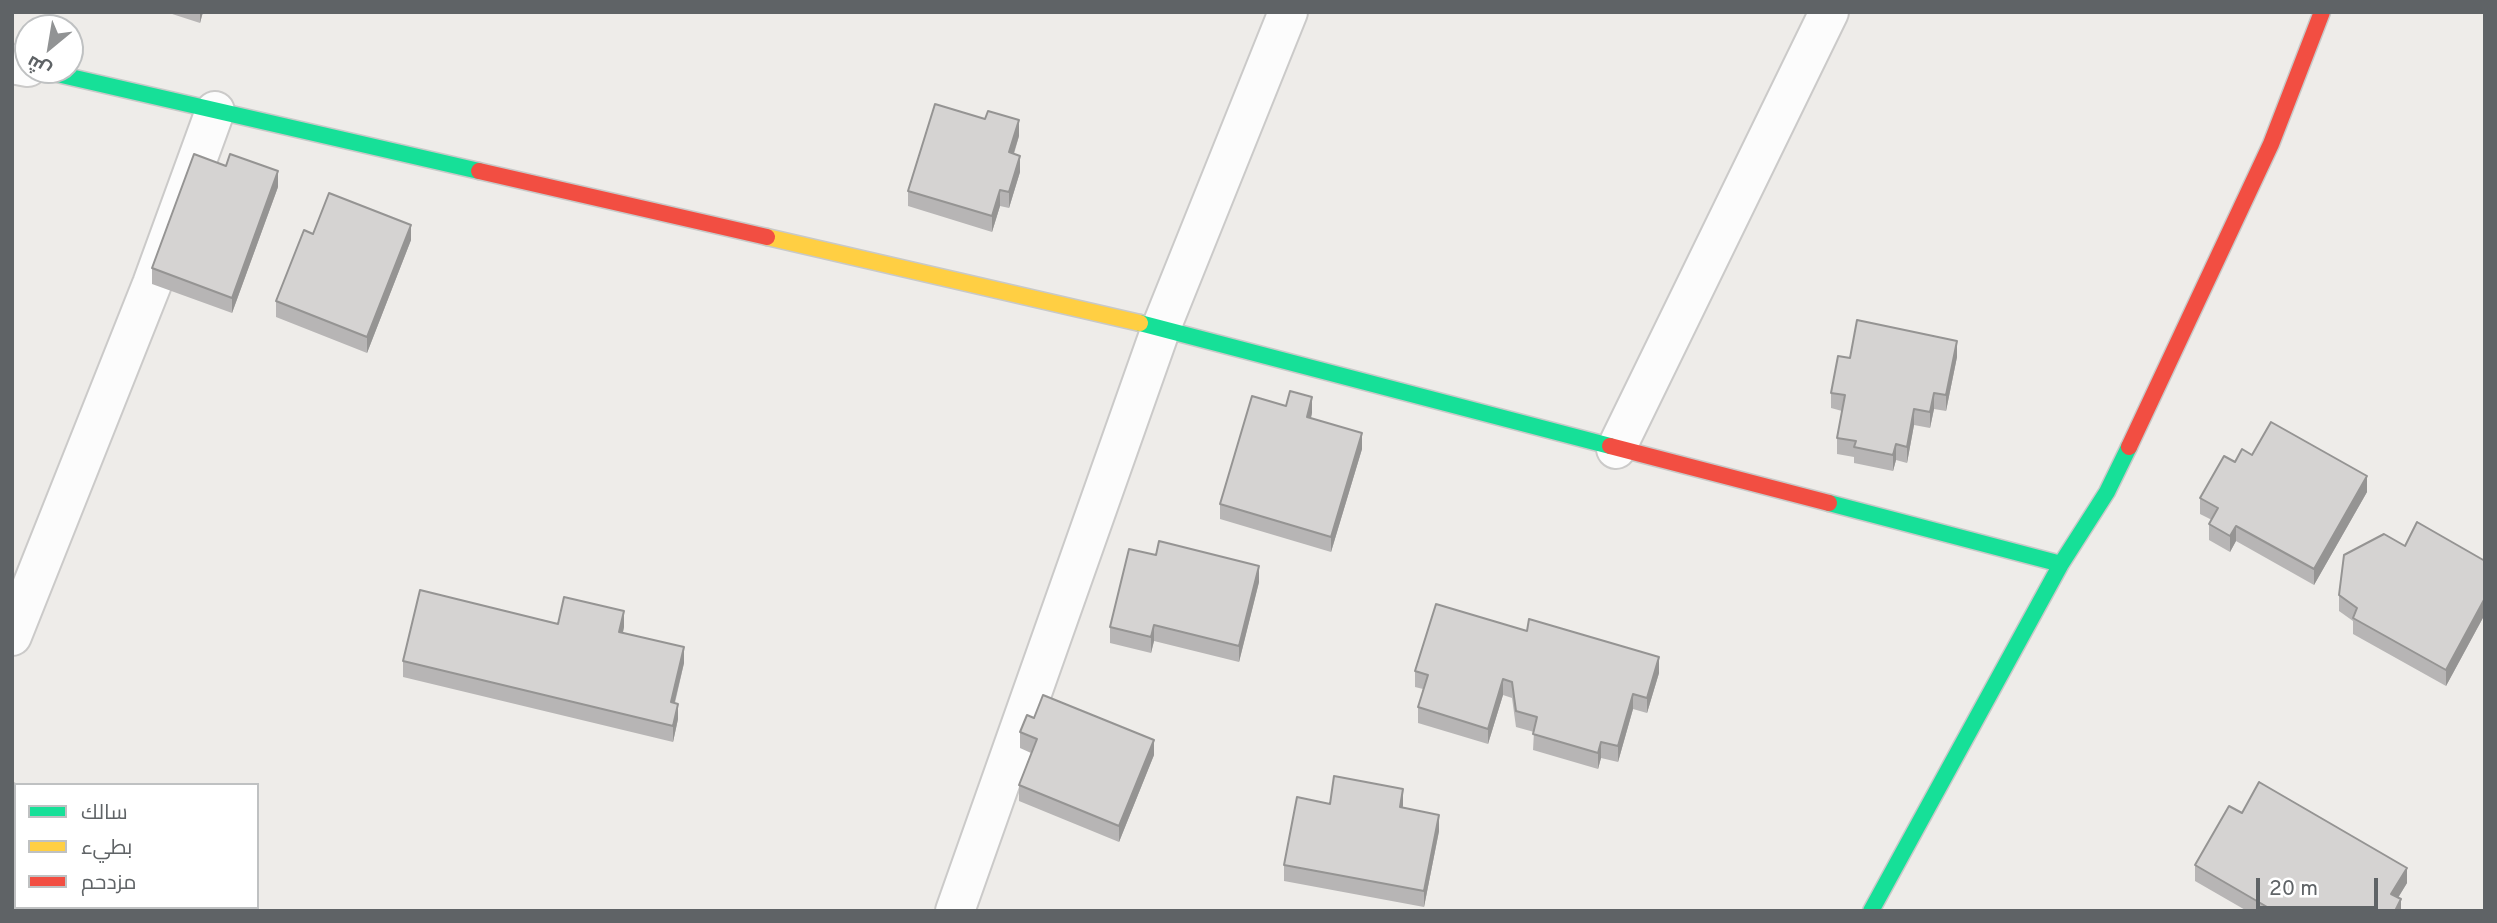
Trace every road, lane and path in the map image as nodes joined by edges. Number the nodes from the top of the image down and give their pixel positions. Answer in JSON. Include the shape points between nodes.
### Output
{"nodes":[{"id":1,"x":1289,"y":12,"type":"edge"},
{"id":2,"x":1829,"y":12,"type":"edge"},
{"id":3,"x":2322,"y":12,"type":"edge"},
{"id":4,"x":84,"y":80,"type":"edge"},
{"id":5,"x":215,"y":111,"type":"junction"},
{"id":6,"x":1161,"y":328,"type":"junction"},
{"id":7,"x":1616,"y":449,"type":"junction"},
{"id":8,"x":2061,"y":564,"type":"junction"},
{"id":9,"x":12,"y":636,"type":"edge"},
{"id":10,"x":955,"y":911,"type":"edge"},
{"id":11,"x":1871,"y":911,"type":"edge"}],
"edges":[{"from":1,"to":6,"type":"street"},
{"from":2,"to":7,"type":"street"},
{"from":3,"to":8,"type":"street","via":[[2271,144],[2180,344],[2107,492]]},
{"from":4,"to":5,"type":"street"},
{"from":5,"to":6,"type":"street"},
{"from":5,"to":9,"type":"street","via":[[152,284]]},
{"from":6,"to":7,"type":"street"},
{"from":6,"to":10,"type":"street"},
{"from":7,"to":8,"type":"street"},
{"from":8,"to":11,"type":"street"}]}
